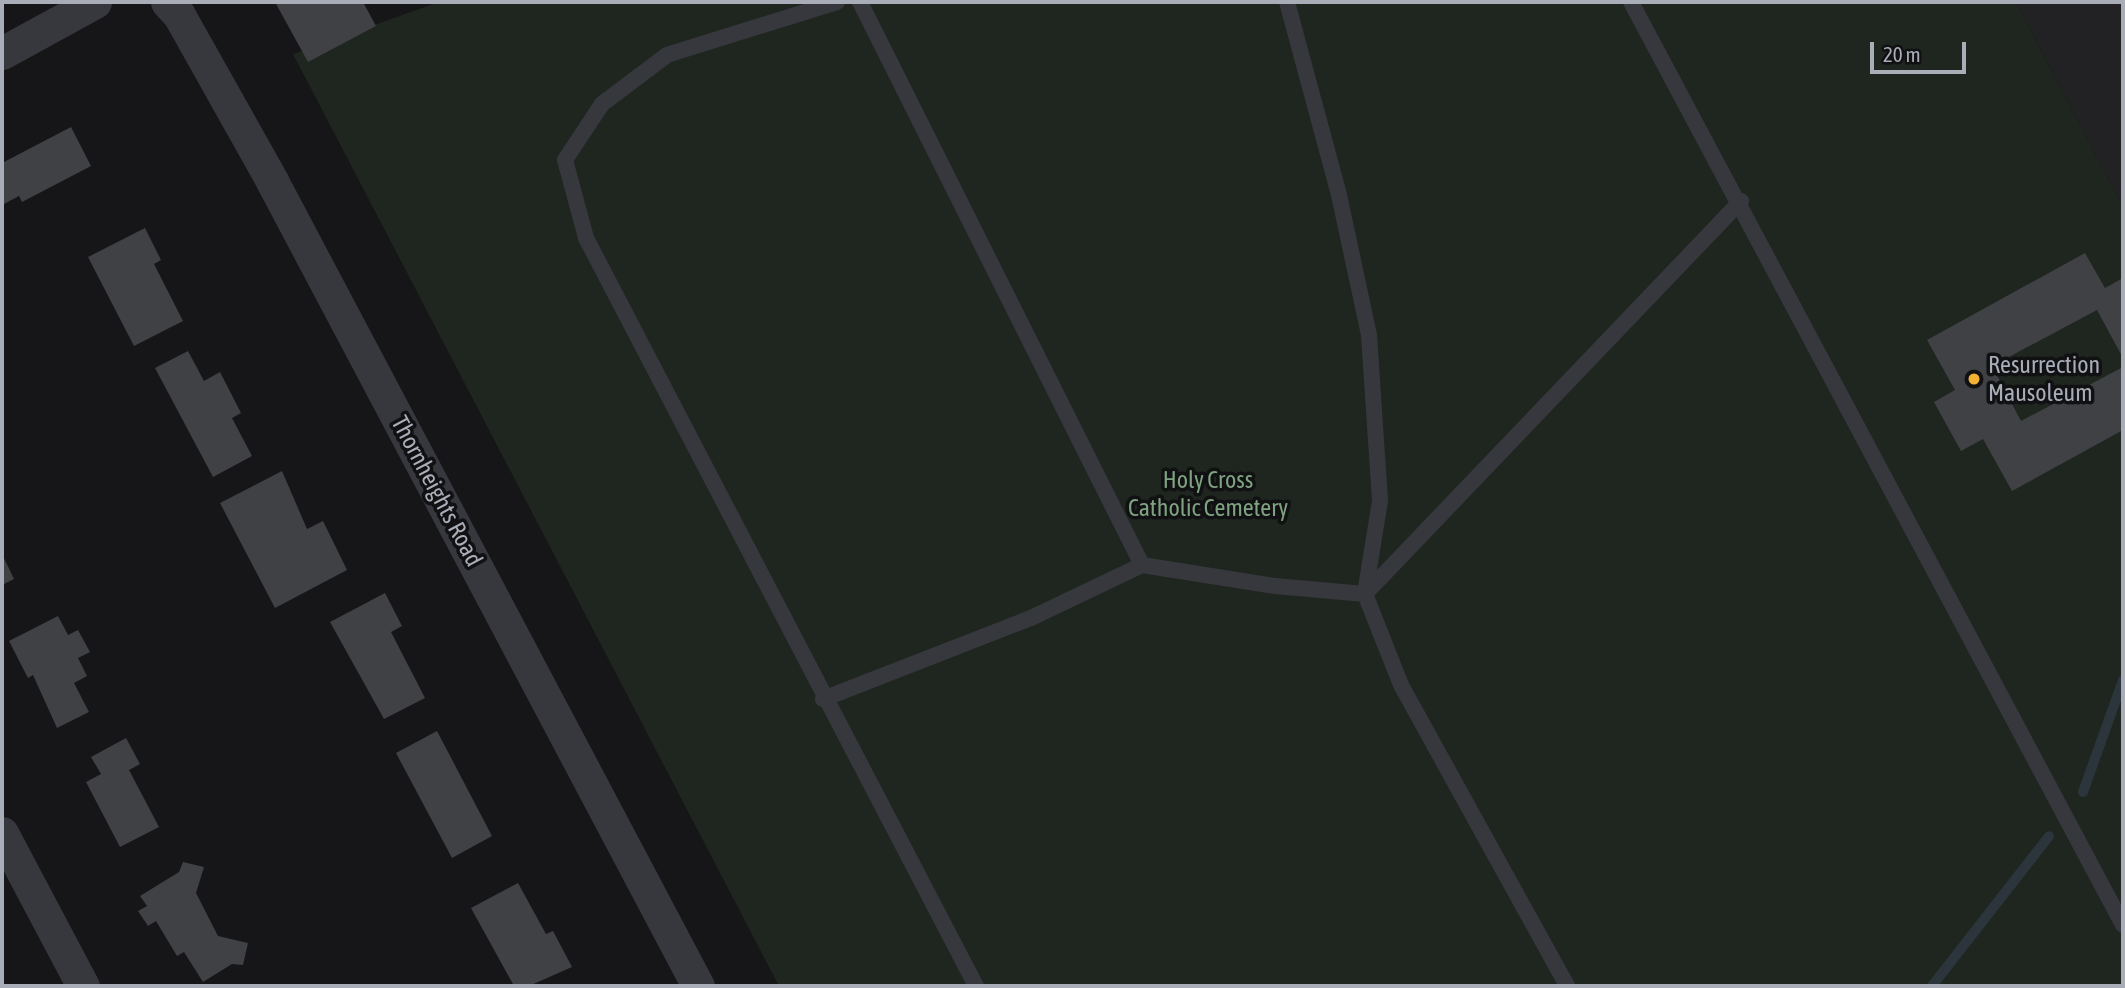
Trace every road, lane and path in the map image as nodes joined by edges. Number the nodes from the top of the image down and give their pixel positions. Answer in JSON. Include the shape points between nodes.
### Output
{"nodes":[{"id":1,"x":94,"y":2,"type":"edge"},
{"id":2,"x":166,"y":2,"type":"edge"},
{"id":3,"x":837,"y":2,"type":"edge"},
{"id":4,"x":860,"y":2,"type":"edge"},
{"id":5,"x":1287,"y":2,"type":"edge"},
{"id":6,"x":1631,"y":2,"type":"edge"},
{"id":7,"x":2,"y":53,"type":"edge"},
{"id":8,"x":1741,"y":201,"type":"junction"},
{"id":9,"x":1142,"y":565,"type":"junction"},
{"id":10,"x":1365,"y":594,"type":"junction"},
{"id":11,"x":823,"y":699,"type":"junction"},
{"id":12,"x":2,"y":832,"type":"edge"},
{"id":13,"x":2123,"y":925,"type":"edge"},
{"id":14,"x":83,"y":986,"type":"edge"},
{"id":15,"x":698,"y":986,"type":"edge"},
{"id":16,"x":976,"y":986,"type":"edge"},
{"id":17,"x":1567,"y":986,"type":"edge"}],
"edges":[{"from":1,"to":7,"type":"street"},
{"from":2,"to":15,"type":"street","name":"Thornheights Road","via":[[179,15],[272,181]]},
{"from":3,"to":11,"type":"lane","via":[[667,55],[602,104],[565,160],[586,238]]},
{"from":4,"to":9,"type":"lane"},
{"from":5,"to":10,"type":"lane","via":[[1339,195],[1369,335],[1380,501]]},
{"from":6,"to":8,"type":"lane"},
{"from":8,"to":10,"type":"lane"},
{"from":8,"to":13,"type":"lane"},
{"from":9,"to":10,"type":"lane","via":[[1275,586]]},
{"from":9,"to":11,"type":"lane","via":[[1031,618]]},
{"from":10,"to":17,"type":"lane","via":[[1402,685]]},
{"from":11,"to":16,"type":"lane"},
{"from":12,"to":14,"type":"street"}]}
